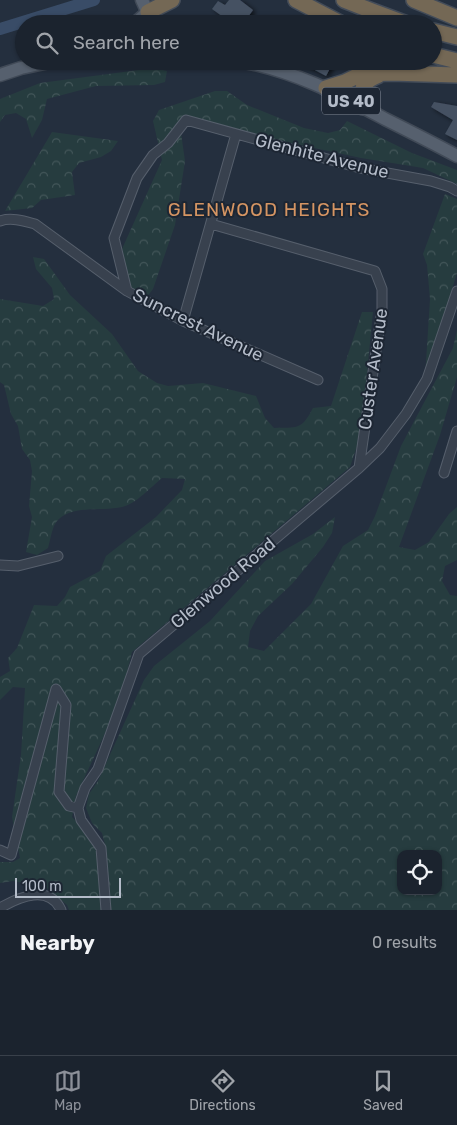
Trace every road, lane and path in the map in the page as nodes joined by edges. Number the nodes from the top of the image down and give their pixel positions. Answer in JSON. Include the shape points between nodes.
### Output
{"nodes":[{"id":1,"x":172,"y":0,"type":"edge"},
{"id":2,"x":296,"y":0,"type":"edge"},
{"id":3,"x":344,"y":0,"type":"edge"},
{"id":4,"x":414,"y":0,"type":"edge"},
{"id":5,"x":146,"y":10,"type":"edge"},
{"id":6,"x":325,"y":15,"type":"edge"},
{"id":7,"x":383,"y":15,"type":"edge"},
{"id":8,"x":457,"y":18,"type":"edge"},
{"id":9,"x":442,"y":33,"type":"edge"},
{"id":10,"x":457,"y":37,"type":"edge"},
{"id":11,"x":442,"y":58,"type":"edge"},
{"id":12,"x":457,"y":62,"type":"edge"},
{"id":13,"x":15,"y":70,"type":"edge"},
{"id":14,"x":276,"y":70,"type":"edge"},
{"id":15,"x":385,"y":73,"type":"junction"},
{"id":16,"x":0,"y":75,"type":"edge"},
{"id":17,"x":457,"y":75,"type":"edge"},
{"id":18,"x":326,"y":88,"type":"junction"},
{"id":19,"x":364,"y":107,"type":"junction"},
{"id":20,"x":236,"y":134,"type":"junction"},
{"id":21,"x":457,"y":156,"type":"edge"},
{"id":22,"x":457,"y":191,"type":"edge"},
{"id":23,"x":0,"y":221,"type":"edge"},
{"id":24,"x":211,"y":224,"type":"junction"},
{"id":25,"x":127,"y":291,"type":"junction"},
{"id":26,"x":457,"y":291,"type":"edge"},
{"id":27,"x":183,"y":322,"type":"junction"},
{"id":28,"x":318,"y":380,"type":"dead end"},
{"id":29,"x":457,"y":432,"type":"edge"},
{"id":30,"x":359,"y":468,"type":"junction"},
{"id":31,"x":444,"y":473,"type":"dead end"},
{"id":32,"x":58,"y":556,"type":"dead end"},
{"id":33,"x":0,"y":565,"type":"edge"},
{"id":34,"x":78,"y":808,"type":"junction"},
{"id":35,"x":0,"y":850,"type":"edge"},
{"id":36,"x":0,"y":908,"type":"edge"},
{"id":37,"x":61,"y":910,"type":"edge"},
{"id":38,"x":106,"y":910,"type":"edge"}],
"edges":[{"from":1,"to":5,"type":"highway"},
{"from":2,"to":6,"type":"highway"},
{"from":3,"to":7,"type":"highway"},
{"from":4,"to":8,"type":"highway"},
{"from":9,"to":10,"type":"highway"},
{"from":11,"to":12,"type":"highway"},
{"from":13,"to":16,"type":"main road"},
{"from":14,"to":18,"type":"main road","number":"US 40"},
{"from":15,"to":17,"type":"highway"},
{"from":15,"to":18,"type":"highway","via":[[357,76]]},
{"from":15,"to":19,"type":"highway","via":[[364,83]]},
{"from":18,"to":19,"type":"main road","number":"US 40"},
{"from":19,"to":21,"type":"main road","number":"US 40"},
{"from":20,"to":22,"type":"street","name":"Glenhite Avenue","via":[[360,168],[431,181]]},
{"from":20,"to":24,"type":"street"},
{"from":20,"to":25,"type":"street","name":"Glenhite Avenue","via":[[186,120],[168,143],[153,154],[137,178],[114,238]]},
{"from":23,"to":25,"type":"street","name":"Suncrest Avenue","via":[[19,220],[35,224]]},
{"from":24,"to":27,"type":"street"},
{"from":24,"to":30,"type":"street","name":"Custer Avenue","via":[[376,271],[382,289],[382,310]]},
{"from":25,"to":27,"type":"street","name":"Suncrest Avenue"},
{"from":26,"to":30,"type":"street","name":"Glenwood Road","via":[[427,379],[401,421]]},
{"from":27,"to":28,"type":"street","name":"Suncrest Avenue"},
{"from":29,"to":31,"type":"street"},
{"from":30,"to":34,"type":"street","name":"Glenwood Road","via":[[139,654],[98,769],[84,788]]},
{"from":32,"to":33,"type":"street","via":[[18,566]]},
{"from":34,"to":35,"type":"street","via":[[69,806],[59,792],[66,704],[56,689],[12,855]]},
{"from":34,"to":38,"type":"street","via":[[81,820],[101,848]]},
{"from":36,"to":37,"type":"street","via":[[15,899],[38,894],[52,898]]}]}
